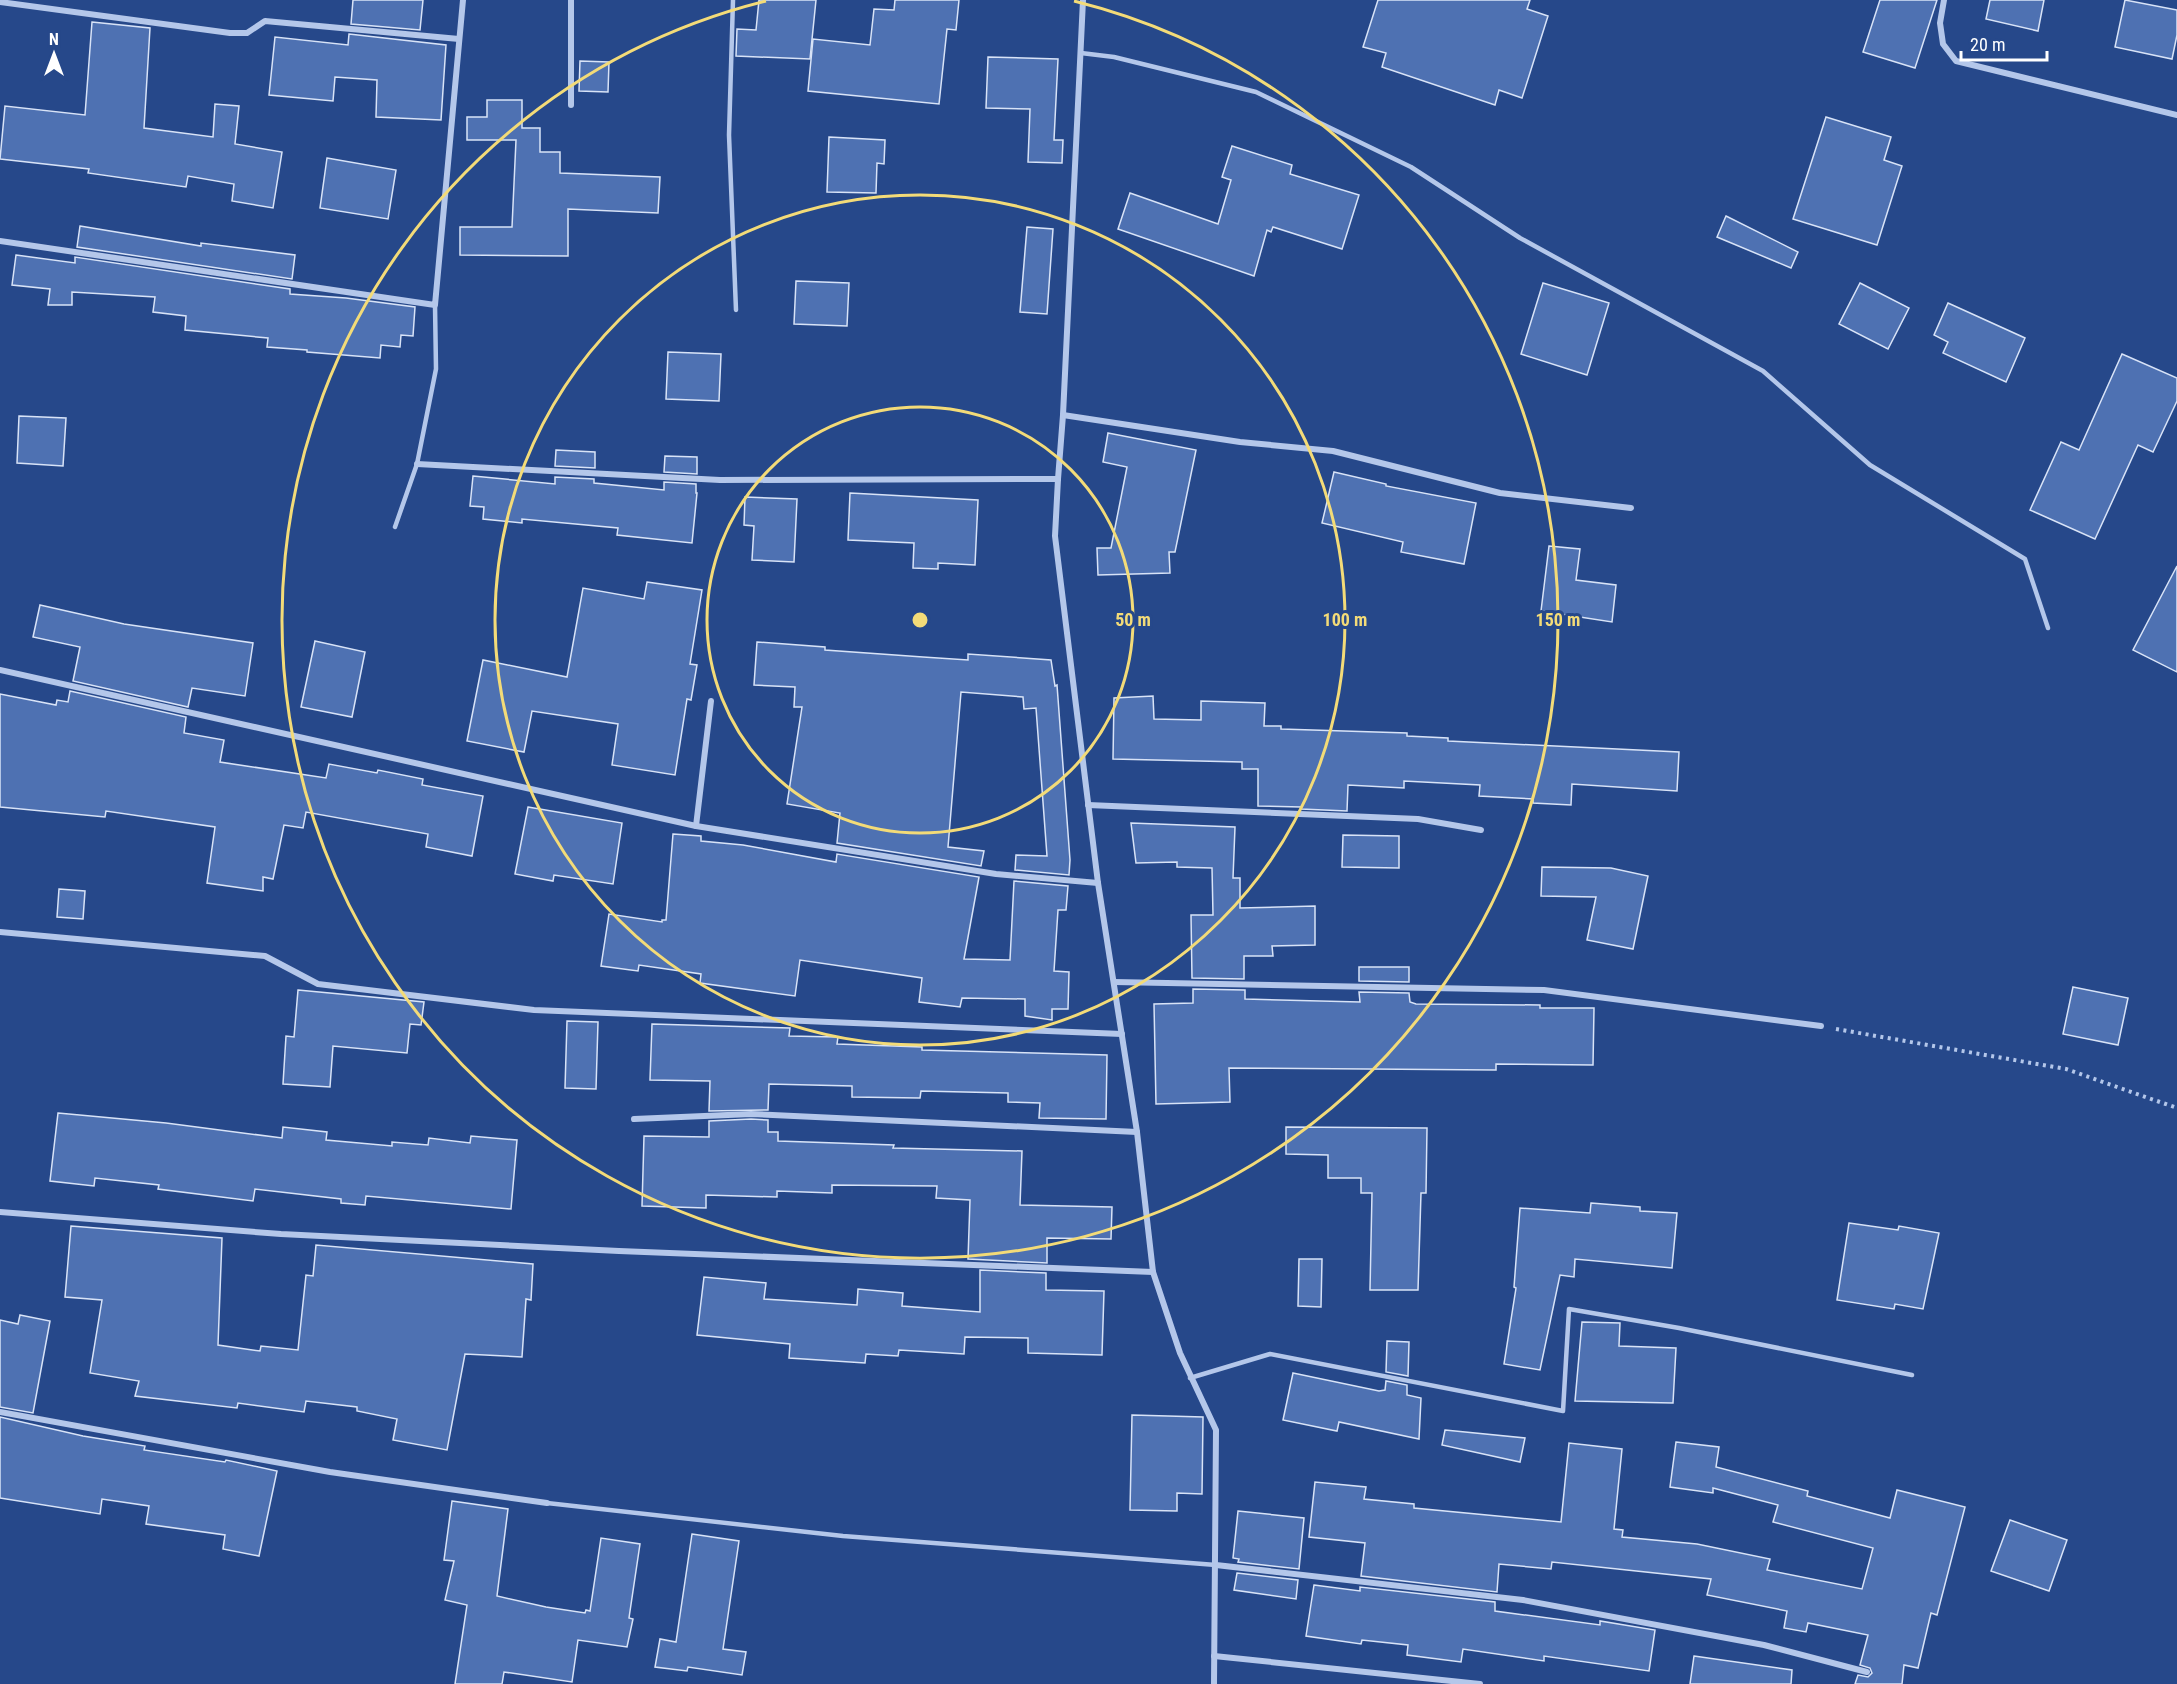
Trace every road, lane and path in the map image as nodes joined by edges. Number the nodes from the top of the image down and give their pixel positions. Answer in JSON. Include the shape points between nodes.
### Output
{"nodes":[{"id":1,"x":463,"y":0,"type":"edge"},
{"id":2,"x":571,"y":0,"type":"edge"},
{"id":3,"x":733,"y":0,"type":"edge"},
{"id":4,"x":1083,"y":0,"type":"edge"},
{"id":5,"x":1944,"y":0,"type":"edge"},
{"id":6,"x":0,"y":2,"type":"edge"},
{"id":7,"x":459,"y":39,"type":"junction"},
{"id":8,"x":1081,"y":53,"type":"junction"},
{"id":9,"x":571,"y":105,"type":"dead end"},
{"id":10,"x":2177,"y":116,"type":"edge"},
{"id":11,"x":0,"y":241,"type":"edge"},
{"id":12,"x":435,"y":305,"type":"junction"},
{"id":13,"x":736,"y":310,"type":"dead end"},
{"id":14,"x":1063,"y":415,"type":"junction"},
{"id":15,"x":417,"y":464,"type":"junction"},
{"id":16,"x":1058,"y":479,"type":"junction"},
{"id":17,"x":1631,"y":508,"type":"dead end"},
{"id":18,"x":395,"y":527,"type":"dead end"},
{"id":19,"x":2048,"y":628,"type":"dead end"},
{"id":20,"x":0,"y":670,"type":"edge"},
{"id":21,"x":711,"y":701,"type":"dead end"},
{"id":22,"x":1088,"y":805,"type":"junction"},
{"id":23,"x":696,"y":826,"type":"junction"},
{"id":24,"x":1481,"y":830,"type":"dead end"},
{"id":25,"x":1098,"y":883,"type":"junction"},
{"id":26,"x":0,"y":932,"type":"edge"},
{"id":27,"x":1114,"y":982,"type":"junction"},
{"id":28,"x":1821,"y":1026,"type":"joint"},
{"id":29,"x":1122,"y":1034,"type":"junction"},
{"id":30,"x":2177,"y":1108,"type":"edge"},
{"id":31,"x":634,"y":1119,"type":"dead end"},
{"id":32,"x":1137,"y":1132,"type":"junction"},
{"id":33,"x":0,"y":1212,"type":"edge"},
{"id":34,"x":1153,"y":1272,"type":"junction"},
{"id":35,"x":1912,"y":1375,"type":"dead end"},
{"id":36,"x":1190,"y":1378,"type":"junction"},
{"id":37,"x":0,"y":1412,"type":"edge"},
{"id":38,"x":547,"y":1503,"type":"joint"},
{"id":39,"x":1216,"y":1565,"type":"junction"},
{"id":40,"x":1214,"y":1656,"type":"junction"},
{"id":41,"x":1867,"y":1672,"type":"dead end"},
{"id":42,"x":1214,"y":1684,"type":"edge"},
{"id":43,"x":1480,"y":1684,"type":"edge"}],
"edges":[{"from":1,"to":7,"type":"street"},
{"from":2,"to":9,"type":"street"},
{"from":3,"to":13,"type":"lane","via":[[729,135]]},
{"from":4,"to":8,"type":"street"},
{"from":5,"to":10,"type":"street","via":[[1942,44],[1956,61]]},
{"from":6,"to":7,"type":"street","via":[[230,33],[247,33],[265,21]]},
{"from":7,"to":12,"type":"street"},
{"from":8,"to":14,"type":"street"},
{"from":8,"to":19,"type":"lane","via":[[1114,57],[1256,92],[1411,166],[1520,238],[1763,371],[1870,465],[2025,559]]},
{"from":11,"to":12,"type":"street"},
{"from":12,"to":15,"type":"lane","via":[[436,369]]},
{"from":14,"to":16,"type":"street"},
{"from":14,"to":17,"type":"street","via":[[1240,442],[1332,451],[1500,493]]},
{"from":15,"to":16,"type":"street","via":[[720,480]]},
{"from":15,"to":18,"type":"lane"},
{"from":16,"to":22,"type":"street","via":[[1055,536]]},
{"from":20,"to":23,"type":"street"},
{"from":21,"to":23,"type":"street"},
{"from":22,"to":24,"type":"street","via":[[1418,819]]},
{"from":22,"to":25,"type":"street"},
{"from":23,"to":25,"type":"street","via":[[996,874]]},
{"from":25,"to":27,"type":"street"},
{"from":26,"to":29,"type":"street","via":[[265,956],[318,984],[534,1010]]},
{"from":27,"to":28,"type":"street","via":[[1544,990]]},
{"from":27,"to":29,"type":"street"},
{"from":28,"to":30,"type":"path","via":[[2066,1070]]},
{"from":29,"to":32,"type":"street"},
{"from":31,"to":32,"type":"street","via":[[751,1114]]},
{"from":32,"to":34,"type":"street"},
{"from":33,"to":34,"type":"street","via":[[281,1234]]},
{"from":34,"to":36,"type":"street"},
{"from":35,"to":36,"type":"lane","via":[[1569,1309],[1563,1411],[1270,1354]]},
{"from":36,"to":39,"type":"street","via":[[1216,1430]]},
{"from":37,"to":38,"type":"street","via":[[330,1472]]},
{"from":38,"to":39,"type":"lane","via":[[843,1536]]},
{"from":39,"to":40,"type":"street"},
{"from":39,"to":41,"type":"street","via":[[1523,1600],[1764,1646]]},
{"from":40,"to":42,"type":"street"},
{"from":40,"to":43,"type":"street"}]}
